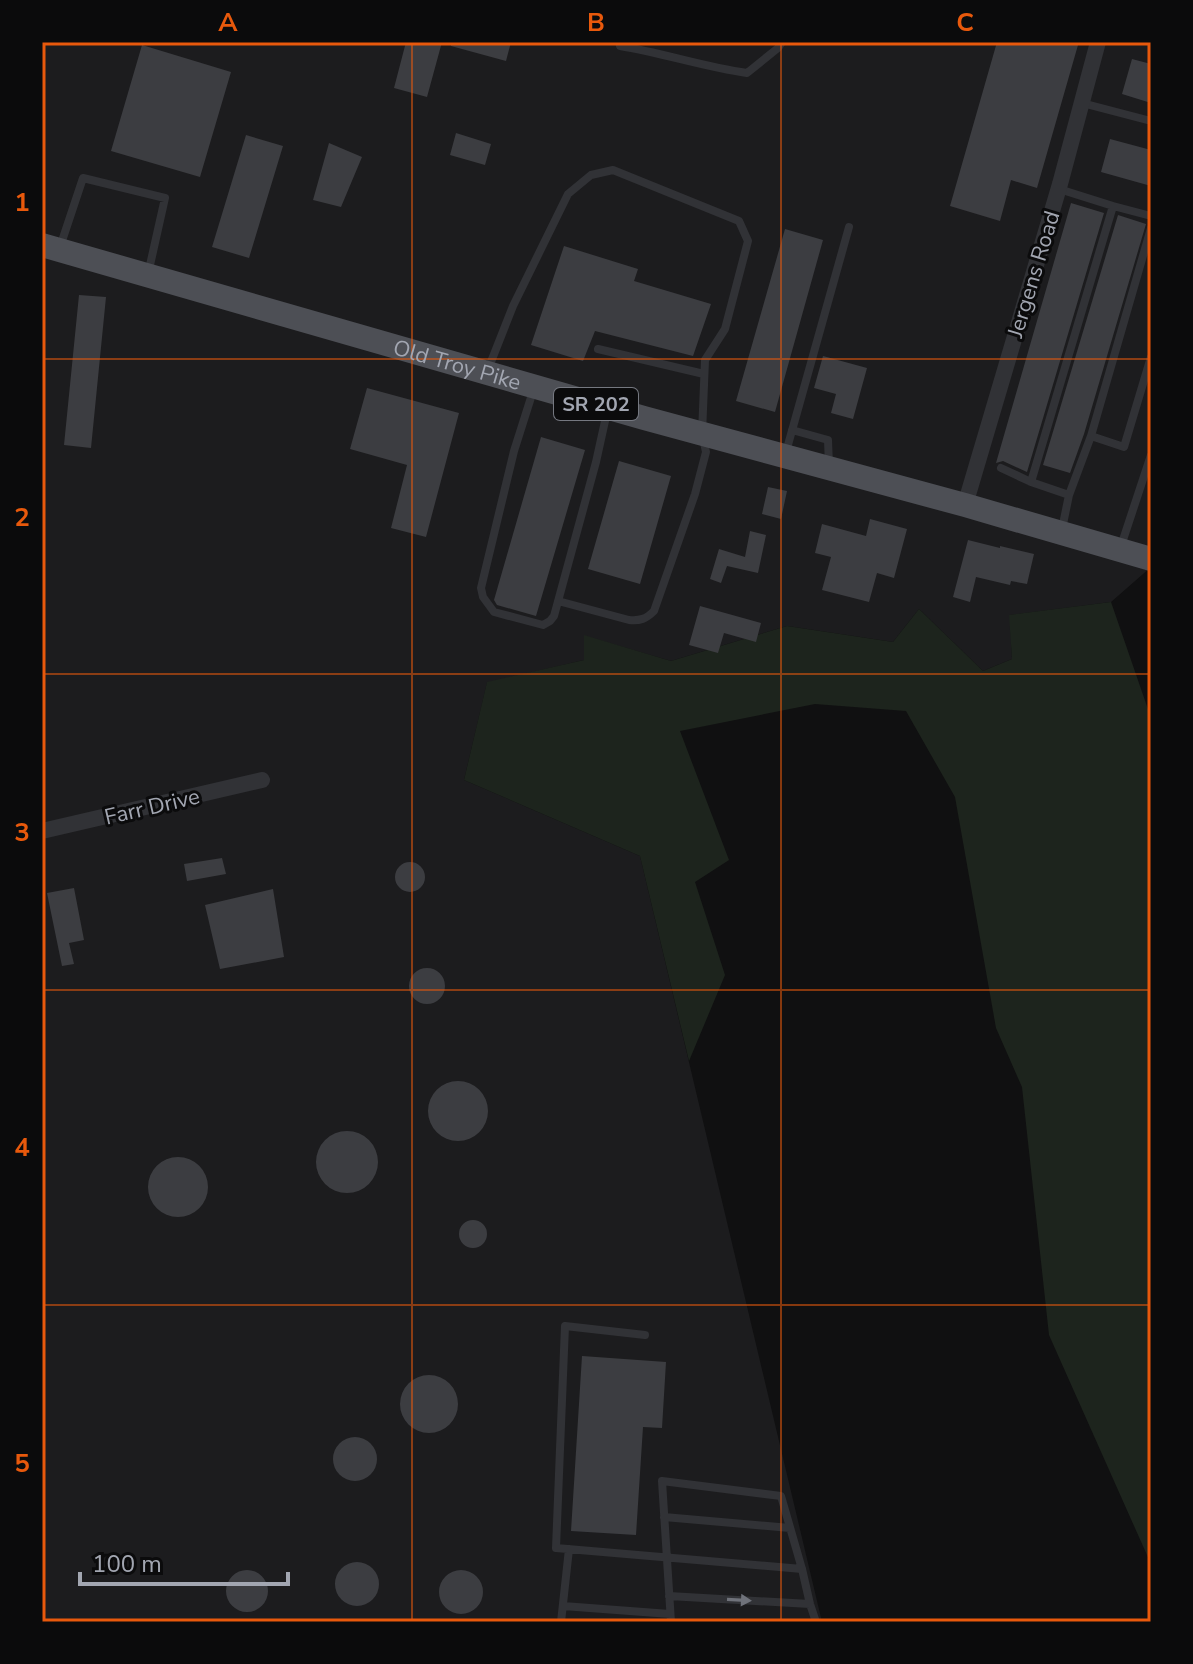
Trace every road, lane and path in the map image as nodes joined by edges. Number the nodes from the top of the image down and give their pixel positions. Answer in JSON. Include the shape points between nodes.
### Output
{"nodes":[{"id":1,"x":619,"y":42,"type":"edge"},
{"id":2,"x":782,"y":42,"type":"edge"},
{"id":3,"x":1098,"y":42,"type":"edge"},
{"id":4,"x":1082,"y":103,"type":"junction"},
{"id":5,"x":1151,"y":121,"type":"edge"},
{"id":6,"x":1059,"y":189,"type":"junction"},
{"id":7,"x":1113,"y":206,"type":"junction"},
{"id":8,"x":1151,"y":216,"type":"edge"},
{"id":9,"x":849,"y":227,"type":"dead end"},
{"id":10,"x":1151,"y":228,"type":"edge"},
{"id":11,"x":51,"y":247,"type":"edge"},
{"id":12,"x":147,"y":275,"type":"junction"},
{"id":13,"x":598,"y":349,"type":"dead end"},
{"id":14,"x":1151,"y":357,"type":"edge"},
{"id":15,"x":487,"y":373,"type":"junction"},
{"id":16,"x":704,"y":374,"type":"junction"},
{"id":17,"x":534,"y":386,"type":"junction"},
{"id":18,"x":608,"y":407,"type":"junction"},
{"id":19,"x":792,"y":430,"type":"junction"},
{"id":20,"x":702,"y":434,"type":"junction"},
{"id":21,"x":1091,"y":436,"type":"junction"},
{"id":22,"x":1151,"y":455,"type":"edge"},
{"id":23,"x":784,"y":456,"type":"junction"},
{"id":24,"x":829,"y":468,"type":"junction"},
{"id":25,"x":1001,"y":468,"type":"dead end"},
{"id":26,"x":1031,"y":482,"type":"junction"},
{"id":27,"x":1069,"y":495,"type":"junction"},
{"id":28,"x":965,"y":505,"type":"junction"},
{"id":29,"x":1061,"y":533,"type":"junction"},
{"id":30,"x":1120,"y":550,"type":"junction"},
{"id":31,"x":1151,"y":559,"type":"edge"},
{"id":32,"x":558,"y":601,"type":"junction"},
{"id":33,"x":262,"y":780,"type":"dead end"},
{"id":34,"x":42,"y":831,"type":"edge"},
{"id":35,"x":645,"y":1335,"type":"dead end"},
{"id":36,"x":664,"y":1517,"type":"junction"},
{"id":37,"x":790,"y":1528,"type":"junction"},
{"id":38,"x":569,"y":1549,"type":"junction"},
{"id":39,"x":666,"y":1557,"type":"junction"},
{"id":40,"x":802,"y":1569,"type":"junction"},
{"id":41,"x":669,"y":1596,"type":"junction"},
{"id":42,"x":810,"y":1604,"type":"junction"},
{"id":43,"x":563,"y":1606,"type":"junction"},
{"id":44,"x":670,"y":1618,"type":"edge"},
{"id":45,"x":561,"y":1622,"type":"edge"},
{"id":46,"x":816,"y":1622,"type":"edge"}],
"edges":[{"from":1,"to":2,"type":"lane","via":[[747,73]]},
{"from":3,"to":4,"type":"street","name":"Jergens Road"},
{"from":4,"to":5,"type":"lane"},
{"from":4,"to":6,"type":"street","name":"Jergens Road"},
{"from":6,"to":7,"type":"lane"},
{"from":6,"to":28,"type":"street","name":"Jergens Road"},
{"from":7,"to":8,"type":"lane"},
{"from":7,"to":26,"type":"lane"},
{"from":9,"to":19,"type":"lane"},
{"from":10,"to":21,"type":"lane"},
{"from":11,"to":12,"type":"main road","name":"Old Troy Pike","number":"SR 202"},
{"from":11,"to":12,"type":"lane","via":[[83,178],[165,198]]},
{"from":12,"to":15,"type":"main road","name":"Old Troy Pike","number":"SR 202"},
{"from":13,"to":16,"type":"lane"},
{"from":14,"to":21,"type":"lane","via":[[1124,447]]},
{"from":15,"to":16,"type":"lane","via":[[568,194],[591,175],[613,170],[739,221],[748,241],[725,329],[705,360]]},
{"from":15,"to":17,"type":"main road","name":"Old Troy Pike","number":"SR 202"},
{"from":16,"to":20,"type":"lane"},
{"from":17,"to":18,"type":"main road","name":"Old Troy Pike","number":"SR 202"},
{"from":17,"to":32,"type":"lane","via":[[481,588],[494,612],[543,625],[554,616]]},
{"from":18,"to":20,"type":"main road","name":"Old Troy Pike","number":"SR 202"},
{"from":18,"to":32,"type":"lane"},
{"from":19,"to":23,"type":"lane"},
{"from":19,"to":24,"type":"lane","via":[[828,440]]},
{"from":20,"to":23,"type":"main road","name":"Old Troy Pike","number":"SR 202"},
{"from":20,"to":32,"type":"lane","via":[[706,452],[695,494],[654,611],[629,620]]},
{"from":21,"to":27,"type":"lane"},
{"from":22,"to":30,"type":"lane"},
{"from":23,"to":24,"type":"main road","name":"Old Troy Pike","number":"SR 202"},
{"from":24,"to":28,"type":"main road","name":"Old Troy Pike","number":"SR 202"},
{"from":25,"to":26,"type":"lane"},
{"from":26,"to":27,"type":"lane"},
{"from":27,"to":29,"type":"lane"},
{"from":28,"to":29,"type":"main road","name":"Old Troy Pike","number":"SR 202"},
{"from":29,"to":30,"type":"main road","name":"Old Troy Pike","number":"SR 202"},
{"from":30,"to":31,"type":"main road","name":"Old Troy Pike","number":"SR 202"},
{"from":33,"to":34,"type":"street","name":"Farr Drive"},
{"from":35,"to":38,"type":"lane","via":[[565,1326],[556,1548]]},
{"from":36,"to":37,"type":"lane"},
{"from":36,"to":37,"type":"lane","via":[[662,1481],[781,1496]]},
{"from":36,"to":39,"type":"lane"},
{"from":37,"to":40,"type":"lane"},
{"from":38,"to":39,"type":"lane"},
{"from":38,"to":43,"type":"lane"},
{"from":39,"to":40,"type":"lane"},
{"from":39,"to":41,"type":"lane"},
{"from":40,"to":42,"type":"lane"},
{"from":41,"to":42,"type":"lane","one_way":true},
{"from":41,"to":44,"type":"lane"},
{"from":42,"to":46,"type":"lane"},
{"from":43,"to":44,"type":"lane"},
{"from":43,"to":45,"type":"lane"}]}
